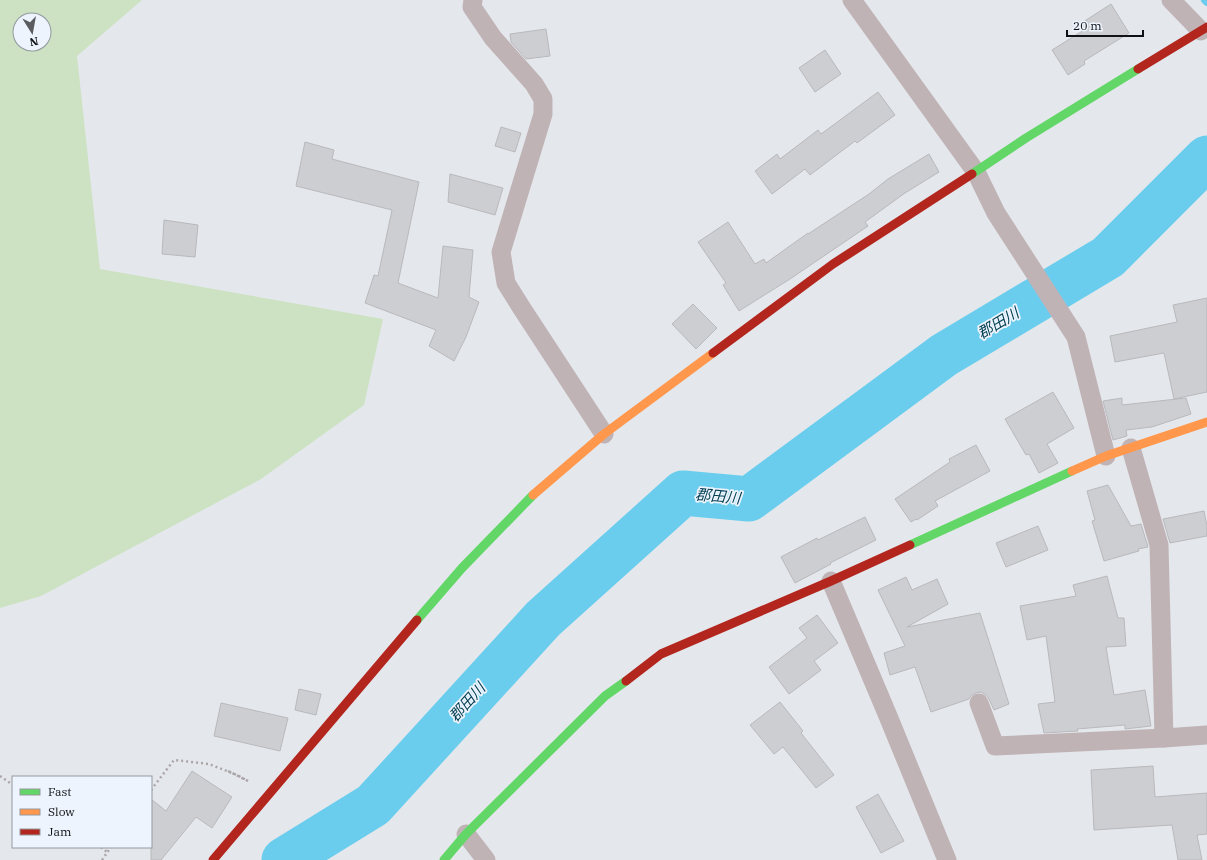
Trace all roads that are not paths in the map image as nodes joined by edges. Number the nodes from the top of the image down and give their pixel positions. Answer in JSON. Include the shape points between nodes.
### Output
{"nodes":[{"id":1,"x":473,"y":0,"type":"edge"},
{"id":2,"x":852,"y":0,"type":"edge"},
{"id":3,"x":1171,"y":0,"type":"edge"},
{"id":4,"x":1204,"y":29,"type":"edge"},
{"id":5,"x":976,"y":172,"type":"junction"},
{"id":6,"x":1207,"y":422,"type":"edge"},
{"id":7,"x":604,"y":434,"type":"junction"},
{"id":8,"x":1131,"y":448,"type":"junction"},
{"id":9,"x":1106,"y":456,"type":"junction"},
{"id":10,"x":831,"y":581,"type":"junction"},
{"id":11,"x":979,"y":703,"type":"dead end"},
{"id":12,"x":1207,"y":735,"type":"edge"},
{"id":13,"x":1164,"y":738,"type":"junction"},
{"id":14,"x":466,"y":834,"type":"junction"},
{"id":15,"x":213,"y":860,"type":"edge"},
{"id":16,"x":444,"y":860,"type":"edge"},
{"id":17,"x":486,"y":860,"type":"edge"},
{"id":18,"x":947,"y":860,"type":"edge"}],
"edges":[{"from":1,"to":7,"type":"street","via":[[472,7],[493,38],[534,84],[543,99],[543,114],[501,252],[506,283]]},
{"from":2,"to":5,"type":"street"},
{"from":3,"to":4,"type":"street"},
{"from":4,"to":5,"type":"street","via":[[1026,138]]},
{"from":5,"to":7,"type":"street","via":[[833,264]]},
{"from":5,"to":9,"type":"street","via":[[996,213],[1076,337]]},
{"from":6,"to":8,"type":"street"},
{"from":7,"to":15,"type":"street","via":[[532,496],[462,568]]},
{"from":8,"to":9,"type":"street"},
{"from":8,"to":13,"type":"street","via":[[1159,544]]},
{"from":9,"to":10,"type":"street"},
{"from":10,"to":14,"type":"street","via":[[661,654],[605,696]]},
{"from":10,"to":18,"type":"street"},
{"from":11,"to":13,"type":"street","via":[[995,746]]},
{"from":12,"to":13,"type":"street"},
{"from":14,"to":16,"type":"street"},
{"from":14,"to":17,"type":"street"}]}
